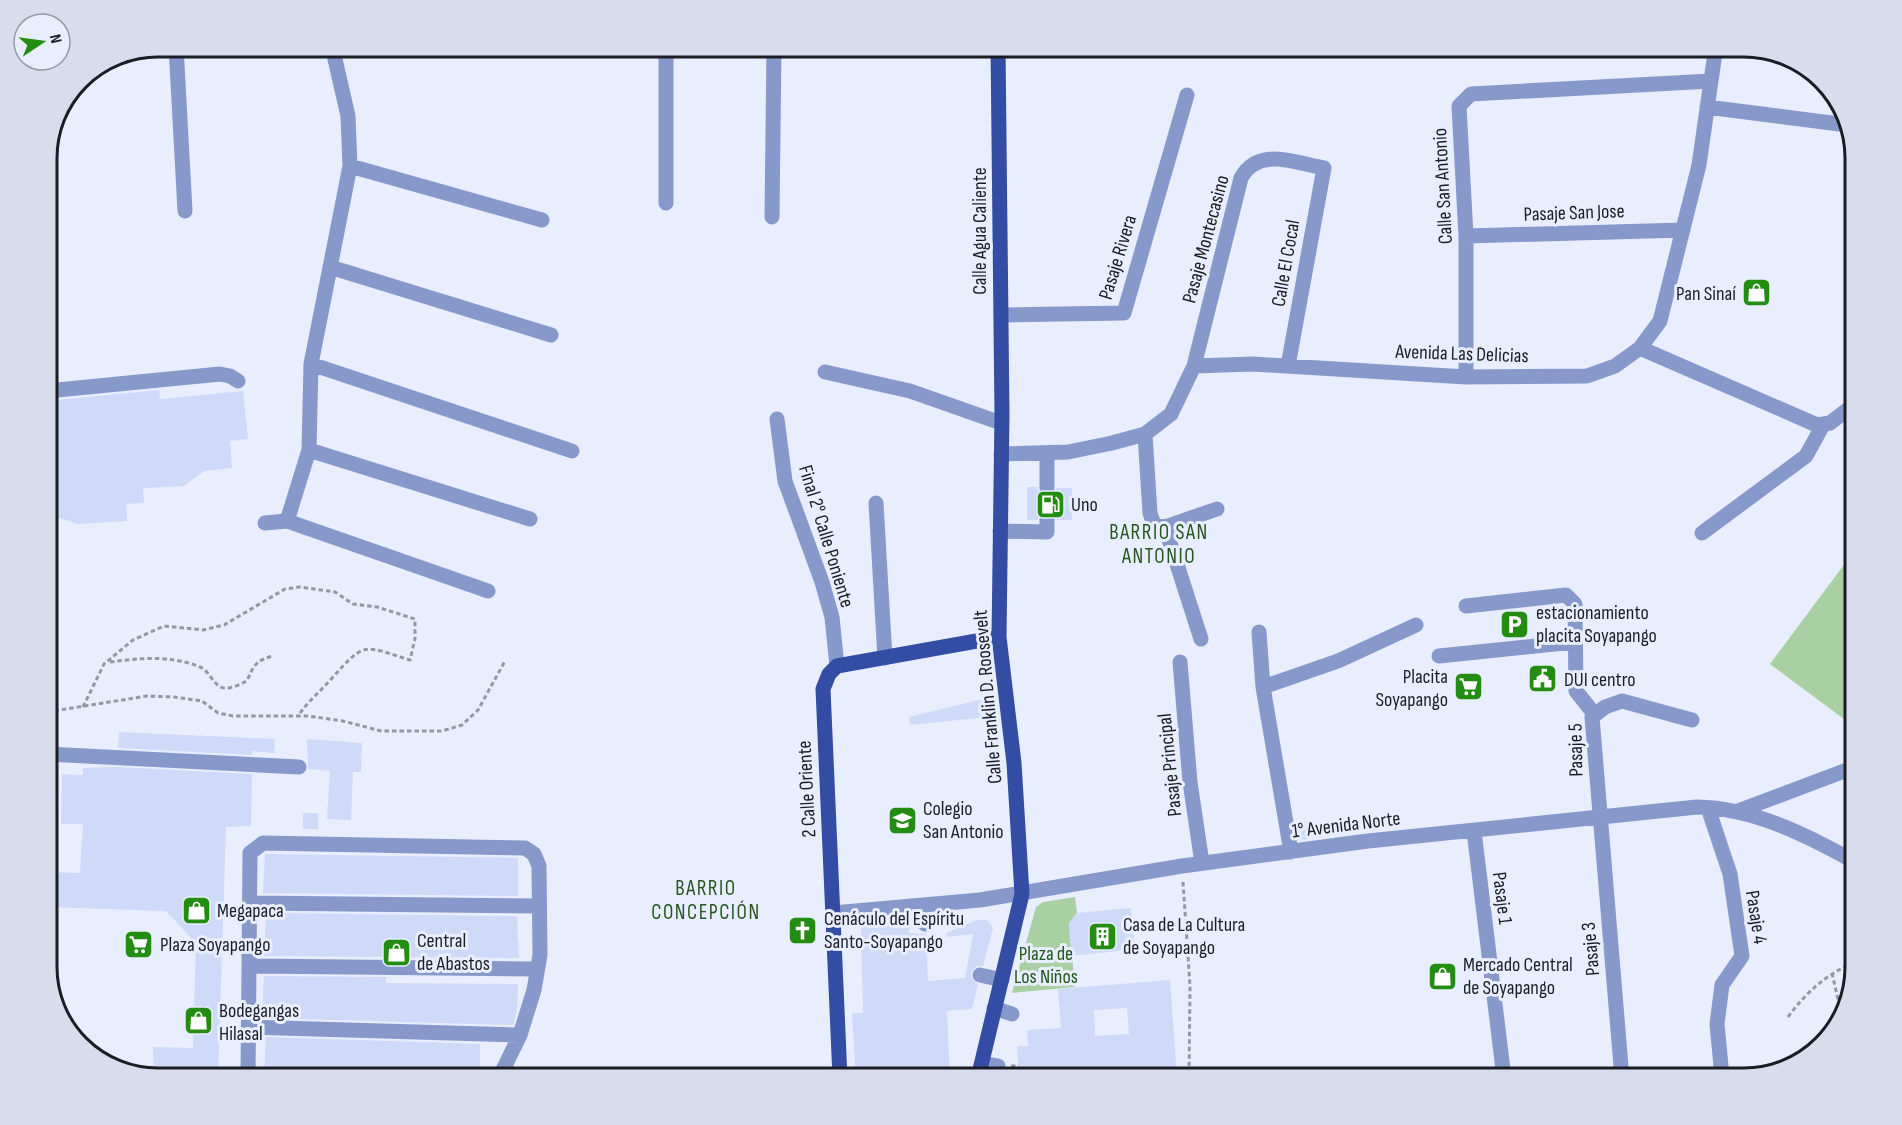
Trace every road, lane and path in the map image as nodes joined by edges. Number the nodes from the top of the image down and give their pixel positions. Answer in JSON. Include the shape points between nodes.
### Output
{"nodes":[{"id":1,"x":177,"y":57,"type":"edge"},
{"id":2,"x":335,"y":57,"type":"edge"},
{"id":3,"x":666,"y":57,"type":"edge"},
{"id":4,"x":774,"y":57,"type":"edge"},
{"id":5,"x":998,"y":57,"type":"edge"},
{"id":6,"x":1714,"y":57,"type":"edge"},
{"id":7,"x":1711,"y":81,"type":"junction"},
{"id":8,"x":1187,"y":95,"type":"dead end"},
{"id":9,"x":1707,"y":107,"type":"junction"},
{"id":10,"x":1839,"y":124,"type":"edge"},
{"id":11,"x":350,"y":166,"type":"junction"},
{"id":12,"x":1324,"y":168,"type":"joint"},
{"id":13,"x":666,"y":203,"type":"dead end"},
{"id":14,"x":185,"y":211,"type":"dead end"},
{"id":15,"x":772,"y":217,"type":"dead end"},
{"id":16,"x":542,"y":220,"type":"dead end"},
{"id":17,"x":1683,"y":230,"type":"junction"},
{"id":18,"x":1466,"y":236,"type":"junction"},
{"id":19,"x":330,"y":267,"type":"junction"},
{"id":20,"x":1001,"y":315,"type":"junction"},
{"id":21,"x":551,"y":335,"type":"dead end"},
{"id":22,"x":1640,"y":348,"type":"junction"},
{"id":23,"x":311,"y":364,"type":"junction"},
{"id":24,"x":1194,"y":366,"type":"junction"},
{"id":25,"x":1288,"y":366,"type":"junction"},
{"id":26,"x":825,"y":372,"type":"dead end"},
{"id":27,"x":1466,"y":377,"type":"junction"},
{"id":28,"x":238,"y":381,"type":"dead end"},
{"id":29,"x":57,"y":390,"type":"edge"},
{"id":30,"x":1845,"y":411,"type":"edge"},
{"id":31,"x":777,"y":419,"type":"dead end"},
{"id":32,"x":1001,"y":419,"type":"junction"},
{"id":33,"x":1823,"y":425,"type":"junction"},
{"id":34,"x":1145,"y":434,"type":"junction"},
{"id":35,"x":309,"y":450,"type":"junction"},
{"id":36,"x":572,"y":451,"type":"dead end"},
{"id":37,"x":1047,"y":453,"type":"junction"},
{"id":38,"x":1001,"y":454,"type":"junction"},
{"id":39,"x":1047,"y":488,"type":"tunnel mouth"},
{"id":40,"x":876,"y":502,"type":"dead end"},
{"id":41,"x":1217,"y":509,"type":"dead end"},
{"id":42,"x":530,"y":519,"type":"dead end"},
{"id":43,"x":1047,"y":520,"type":"dead end"},
{"id":44,"x":287,"y":521,"type":"junction"},
{"id":45,"x":265,"y":523,"type":"dead end"},
{"id":46,"x":1165,"y":527,"type":"junction"},
{"id":47,"x":1000,"y":531,"type":"junction"},
{"id":48,"x":1702,"y":533,"type":"dead end"},
{"id":49,"x":488,"y":591,"type":"dead end"},
{"id":50,"x":1466,"y":606,"type":"dead end"},
{"id":51,"x":1416,"y":626,"type":"dead end"},
{"id":52,"x":1259,"y":632,"type":"dead end"},
{"id":53,"x":999,"y":637,"type":"junction"},
{"id":54,"x":1201,"y":639,"type":"dead end"},
{"id":55,"x":1574,"y":642,"type":"junction"},
{"id":56,"x":274,"y":656,"type":"dead end"},
{"id":57,"x":1439,"y":656,"type":"dead end"},
{"id":58,"x":885,"y":658,"type":"junction"},
{"id":59,"x":505,"y":661,"type":"dead end"},
{"id":60,"x":108,"y":662,"type":"junction"},
{"id":61,"x":1180,"y":662,"type":"dead end"},
{"id":62,"x":837,"y":666,"type":"junction"},
{"id":63,"x":1263,"y":687,"type":"junction"},
{"id":64,"x":83,"y":707,"type":"junction"},
{"id":65,"x":57,"y":711,"type":"edge"},
{"id":66,"x":1595,"y":715,"type":"junction"},
{"id":67,"x":298,"y":716,"type":"junction"},
{"id":68,"x":1692,"y":720,"type":"dead end"},
{"id":69,"x":57,"y":754,"type":"edge"},
{"id":70,"x":298,"y":766,"type":"dead end"},
{"id":71,"x":1845,"y":771,"type":"edge"},
{"id":72,"x":1708,"y":808,"type":"junction"},
{"id":73,"x":1738,"y":811,"type":"junction"},
{"id":74,"x":1599,"y":817,"type":"junction"},
{"id":75,"x":1474,"y":831,"type":"junction"},
{"id":76,"x":1291,"y":852,"type":"junction"},
{"id":77,"x":1845,"y":856,"type":"edge"},
{"id":78,"x":1202,"y":863,"type":"junction"},
{"id":79,"x":1182,"y":866,"type":"junction"},
{"id":80,"x":1022,"y":894,"type":"junction"},
{"id":81,"x":250,"y":903,"type":"junction"},
{"id":82,"x":924,"y":905,"type":"junction"},
{"id":83,"x":539,"y":906,"type":"junction"},
{"id":84,"x":833,"y":913,"type":"junction"},
{"id":85,"x":925,"y":924,"type":"dead end"},
{"id":86,"x":250,"y":966,"type":"junction"},
{"id":87,"x":1845,"y":968,"type":"edge"},
{"id":88,"x":537,"y":969,"type":"junction"},
{"id":89,"x":1832,"y":974,"type":"junction"},
{"id":90,"x":980,"y":975,"type":"dead end"},
{"id":91,"x":1002,"y":980,"type":"junction"},
{"id":92,"x":1839,"y":1002,"type":"edge"},
{"id":93,"x":994,"y":1008,"type":"junction"},
{"id":94,"x":1012,"y":1014,"type":"dead end"},
{"id":95,"x":1788,"y":1017,"type":"dead end"},
{"id":96,"x":249,"y":1027,"type":"junction"},
{"id":97,"x":520,"y":1035,"type":"junction"},
{"id":98,"x":982,"y":1063,"type":"junction"},
{"id":99,"x":998,"y":1066,"type":"dead end"},
{"id":100,"x":1721,"y":1066,"type":"dead end"},
{"id":101,"x":248,"y":1068,"type":"edge"},
{"id":102,"x":504,"y":1068,"type":"edge"},
{"id":103,"x":840,"y":1068,"type":"edge"},
{"id":104,"x":981,"y":1068,"type":"edge"},
{"id":105,"x":1189,"y":1068,"type":"edge"},
{"id":106,"x":1501,"y":1068,"type":"edge"},
{"id":107,"x":1621,"y":1068,"type":"edge"}],
"edges":[{"from":1,"to":14,"type":"street"},
{"from":2,"to":11,"type":"street","via":[[348,116]]},
{"from":3,"to":13,"type":"street"},
{"from":4,"to":15,"type":"street"},
{"from":5,"to":20,"type":"main road","name":"Calle Agua Caliente"},
{"from":6,"to":7,"type":"street","name":"Avenida Las Delicias"},
{"from":7,"to":9,"type":"street","name":"Avenida Las Delicias"},
{"from":7,"to":18,"type":"street","name":"Calle San Antonio","via":[[1471,94],[1459,106]]},
{"from":8,"to":20,"type":"street","name":"Pasaje Rivera","via":[[1124,313]]},
{"from":9,"to":10,"type":"street"},
{"from":9,"to":17,"type":"street","name":"Avenida Las Delicias","via":[[1699,165]]},
{"from":11,"to":16,"type":"street"},
{"from":11,"to":19,"type":"street"},
{"from":12,"to":24,"type":"street","name":"Pasaje Montecasino","via":[[1272,158],[1254,162],[1245,171]]},
{"from":12,"to":25,"type":"street","name":"Calle El Cocal"},
{"from":17,"to":18,"type":"street","name":"Pasaje San Jose"},
{"from":17,"to":22,"type":"street","name":"Avenida Las Delicias","via":[[1660,321]]},
{"from":18,"to":27,"type":"street","name":"Calle San Antonio"},
{"from":19,"to":21,"type":"street"},
{"from":19,"to":23,"type":"street"},
{"from":20,"to":32,"type":"main road","name":"Calle Agua Caliente"},
{"from":22,"to":27,"type":"street","name":"Avenida Las Delicias","via":[[1615,366],[1587,376]]},
{"from":22,"to":33,"type":"street"},
{"from":23,"to":35,"type":"street"},
{"from":23,"to":36,"type":"street"},
{"from":24,"to":25,"type":"street","name":"Avenida Las Delicias"},
{"from":24,"to":34,"type":"street","via":[[1171,414]]},
{"from":25,"to":27,"type":"street","name":"Avenida Las Delicias"},
{"from":26,"to":32,"type":"street","via":[[910,391]]},
{"from":28,"to":29,"type":"street","via":[[220,374]]},
{"from":30,"to":33,"type":"street"},
{"from":31,"to":62,"type":"street","name":"Final 2° Calle Poniente","via":[[784,481],[832,617]]},
{"from":32,"to":38,"type":"main road","name":"Calle Franklin D. Roosevelt"},
{"from":33,"to":48,"type":"street","via":[[1806,456]]},
{"from":34,"to":37,"type":"street","via":[[1068,452]]},
{"from":34,"to":46,"type":"street","via":[[1150,513],[1154,525]]},
{"from":35,"to":42,"type":"street"},
{"from":35,"to":44,"type":"street"},
{"from":37,"to":38,"type":"street"},
{"from":37,"to":39,"type":"street"},
{"from":38,"to":47,"type":"main road","name":"Calle Franklin D. Roosevelt"},
{"from":40,"to":58,"type":"street"},
{"from":41,"to":46,"type":"street"},
{"from":43,"to":47,"type":"street","via":[[1047,532]]},
{"from":44,"to":45,"type":"street"},
{"from":44,"to":49,"type":"street"},
{"from":46,"to":54,"type":"street"},
{"from":47,"to":53,"type":"main road","name":"Calle Franklin D. Roosevelt"},
{"from":50,"to":55,"type":"street","via":[[1566,595],[1575,603]]},
{"from":51,"to":63,"type":"street","via":[[1338,661]]},
{"from":52,"to":63,"type":"street"},
{"from":53,"to":58,"type":"main road"},
{"from":53,"to":80,"type":"main road","name":"Calle Franklin D. Roosevelt","via":[[1014,763]]},
{"from":55,"to":57,"type":"street"},
{"from":55,"to":66,"type":"street","via":[[1576,691]]},
{"from":56,"to":60,"type":"path","via":[[262,658],[254,665],[247,681],[224,688],[216,685],[202,668],[175,661],[142,658]]},
{"from":58,"to":62,"type":"main road"},
{"from":59,"to":67,"type":"path","via":[[478,710],[462,725],[442,731],[381,731],[343,721]]},
{"from":60,"to":64,"type":"path"},
{"from":60,"to":67,"type":"path","via":[[133,640],[164,626],[203,630],[224,625],[285,589],[335,592],[353,604],[415,619],[410,660],[372,649],[358,651]]},
{"from":61,"to":78,"type":"street","name":"Pasaje Principal","via":[[1190,782]]},
{"from":62,"to":84,"type":"main road","name":"2 Calle Oriente","via":[[823,689]]},
{"from":63,"to":76,"type":"street"},
{"from":64,"to":65,"type":"path"},
{"from":64,"to":67,"type":"path","via":[[147,696],[174,697],[202,701],[218,713],[233,716]]},
{"from":66,"to":68,"type":"street","name":"Pasaje 5","via":[[1605,706],[1622,701]]},
{"from":66,"to":74,"type":"street","name":"Pasaje 5","via":[[1592,717]]},
{"from":69,"to":70,"type":"street"},
{"from":71,"to":73,"type":"street"},
{"from":72,"to":73,"type":"street","name":"1° Avenida Norte"},
{"from":72,"to":74,"type":"street","name":"1° Avenida Norte"},
{"from":72,"to":100,"type":"street","name":"Pasaje 4","via":[[1730,874],[1742,956],[1722,985],[1717,1024]]},
{"from":73,"to":77,"type":"street","name":"1° Avenida Norte","via":[[1813,838]]},
{"from":74,"to":75,"type":"street","name":"1° Avenida Norte"},
{"from":74,"to":107,"type":"street","name":"Pasaje 3"},
{"from":75,"to":76,"type":"street","name":"1° Avenida Norte"},
{"from":75,"to":106,"type":"street","name":"Pasaje 1"},
{"from":76,"to":78,"type":"street","name":"1° Avenida Norte"},
{"from":78,"to":79,"type":"street","name":"1° Avenida Norte"},
{"from":79,"to":80,"type":"street","name":"1° Avenida Norte"},
{"from":79,"to":105,"type":"path","via":[[1190,986]]},
{"from":80,"to":82,"type":"street","name":"1° Avenida Norte"},
{"from":80,"to":91,"type":"main road","name":"Calle Franklin D. Roosevelt"},
{"from":81,"to":83,"type":"street"},
{"from":81,"to":83,"type":"street","via":[[250,853],[263,843],[525,848],[534,854],[539,866]]},
{"from":81,"to":86,"type":"street"},
{"from":82,"to":84,"type":"street","name":"1° Avenida Norte"},
{"from":82,"to":85,"type":"street"},
{"from":83,"to":88,"type":"street"},
{"from":84,"to":103,"type":"main road","name":"2 Calle Oriente"},
{"from":86,"to":88,"type":"street"},
{"from":86,"to":96,"type":"street"},
{"from":87,"to":89,"type":"path"},
{"from":88,"to":97,"type":"street"},
{"from":89,"to":92,"type":"path"},
{"from":89,"to":95,"type":"path","via":[[1811,989]]},
{"from":90,"to":91,"type":"street"},
{"from":91,"to":93,"type":"main road","name":"Calle Franklin D. Roosevelt"},
{"from":93,"to":94,"type":"street"},
{"from":93,"to":98,"type":"main road","name":"Calle Franklin D. Roosevelt"},
{"from":96,"to":97,"type":"street"},
{"from":96,"to":101,"type":"street"},
{"from":97,"to":102,"type":"street"},
{"from":98,"to":99,"type":"street"},
{"from":98,"to":104,"type":"main road","name":"Calle Franklin D. Roosevelt"}]}
